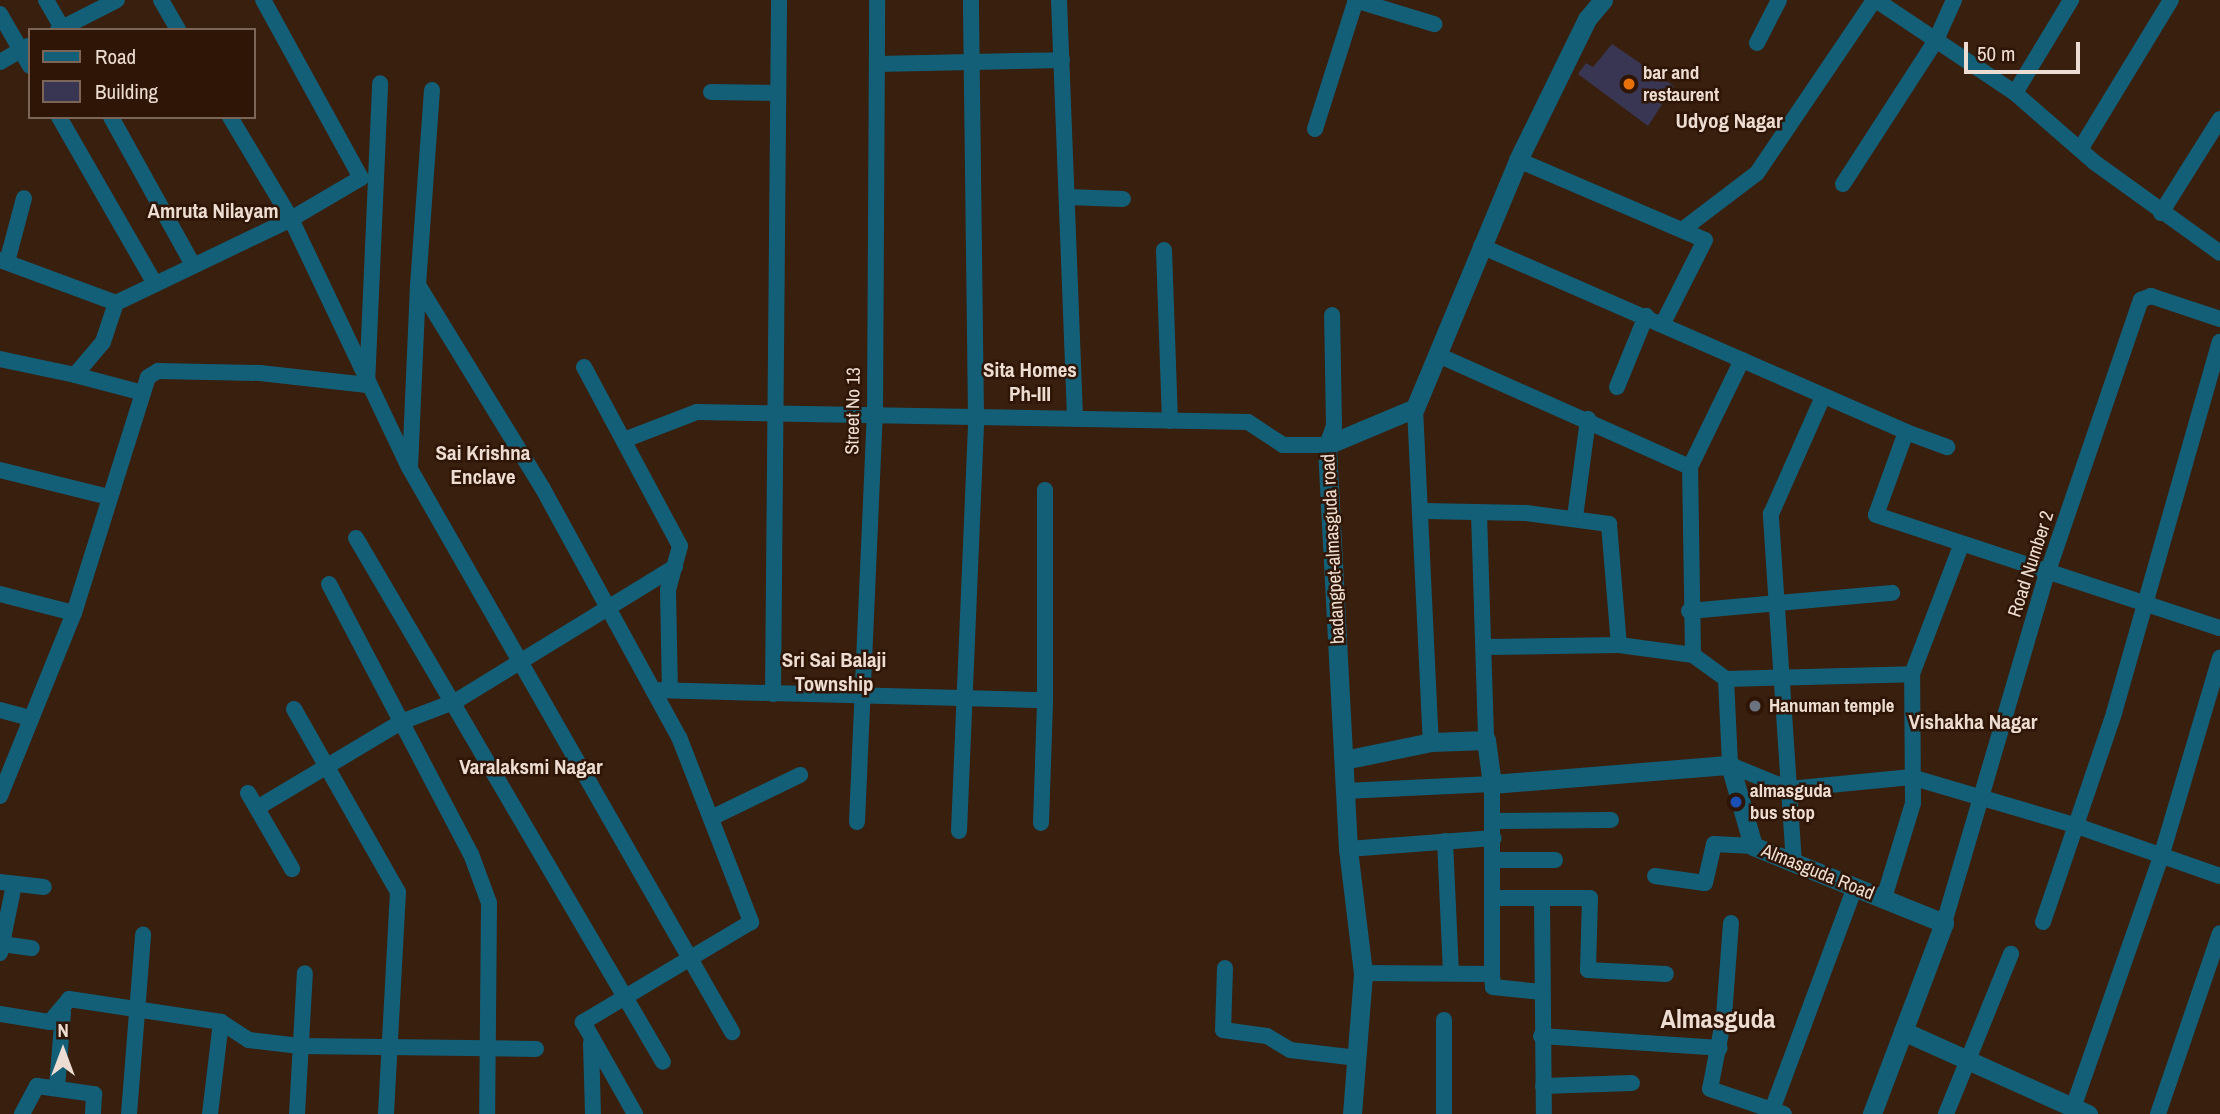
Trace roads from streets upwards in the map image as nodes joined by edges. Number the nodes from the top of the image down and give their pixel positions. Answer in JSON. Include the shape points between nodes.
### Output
{"nodes":[{"id":1,"x":46,"y":0,"type":"edge"},
{"id":2,"x":117,"y":0,"type":"edge"},
{"id":3,"x":161,"y":0,"type":"edge"},
{"id":4,"x":263,"y":0,"type":"edge"},
{"id":5,"x":779,"y":0,"type":"edge"},
{"id":6,"x":877,"y":0,"type":"edge"},
{"id":7,"x":971,"y":0,"type":"edge"},
{"id":8,"x":1059,"y":0,"type":"edge"},
{"id":9,"x":1356,"y":0,"type":"edge"},
{"id":10,"x":1603,"y":0,"type":"edge"},
{"id":11,"x":1779,"y":0,"type":"edge"},
{"id":12,"x":1875,"y":0,"type":"edge"},
{"id":13,"x":1954,"y":0,"type":"edge"},
{"id":14,"x":2071,"y":0,"type":"edge"},
{"id":15,"x":2171,"y":0,"type":"edge"},
{"id":16,"x":0,"y":14,"type":"edge"},
{"id":17,"x":1434,"y":24,"type":"dead end"},
{"id":18,"x":60,"y":28,"type":"edge"},
{"id":19,"x":63,"y":28,"type":"edge"},
{"id":20,"x":177,"y":28,"type":"edge"},
{"id":21,"x":1936,"y":40,"type":"junction"},
{"id":22,"x":1757,"y":43,"type":"dead end"},
{"id":23,"x":25,"y":48,"type":"edge"},
{"id":24,"x":1062,"y":61,"type":"junction"},
{"id":25,"x":0,"y":62,"type":"edge"},
{"id":26,"x":972,"y":62,"type":"junction"},
{"id":27,"x":877,"y":64,"type":"junction"},
{"id":28,"x":380,"y":83,"type":"dead end"},
{"id":29,"x":432,"y":90,"type":"dead end"},
{"id":30,"x":711,"y":92,"type":"dead end"},
{"id":31,"x":778,"y":93,"type":"junction"},
{"id":32,"x":2015,"y":93,"type":"junction"},
{"id":33,"x":61,"y":119,"type":"edge"},
{"id":34,"x":112,"y":119,"type":"edge"},
{"id":35,"x":231,"y":119,"type":"edge"},
{"id":36,"x":2220,"y":119,"type":"edge"},
{"id":37,"x":1315,"y":130,"type":"dead end"},
{"id":38,"x":2081,"y":148,"type":"junction"},
{"id":39,"x":1518,"y":160,"type":"junction"},
{"id":40,"x":1843,"y":184,"type":"dead end"},
{"id":41,"x":1066,"y":197,"type":"junction"},
{"id":42,"x":24,"y":198,"type":"dead end"},
{"id":43,"x":1123,"y":199,"type":"dead end"},
{"id":44,"x":2161,"y":213,"type":"junction"},
{"id":45,"x":291,"y":219,"type":"junction"},
{"id":46,"x":1682,"y":230,"type":"junction"},
{"id":47,"x":1481,"y":246,"type":"junction"},
{"id":48,"x":1164,"y":250,"type":"dead end"},
{"id":49,"x":2220,"y":253,"type":"edge"},
{"id":50,"x":4,"y":261,"type":"edge"},
{"id":51,"x":192,"y":263,"type":"junction"},
{"id":52,"x":155,"y":284,"type":"junction"},
{"id":53,"x":418,"y":285,"type":"junction"},
{"id":54,"x":116,"y":303,"type":"junction"},
{"id":55,"x":1332,"y":315,"type":"dead end"},
{"id":56,"x":1646,"y":316,"type":"junction"},
{"id":57,"x":2220,"y":319,"type":"edge"},
{"id":58,"x":1663,"y":323,"type":"junction"},
{"id":59,"x":2220,"y":342,"type":"edge"},
{"id":60,"x":1438,"y":355,"type":"junction"},
{"id":61,"x":0,"y":359,"type":"edge"},
{"id":62,"x":1742,"y":360,"type":"junction"},
{"id":63,"x":584,"y":367,"type":"dead end"},
{"id":64,"x":75,"y":375,"type":"junction"},
{"id":65,"x":367,"y":385,"type":"junction"},
{"id":66,"x":1617,"y":387,"type":"dead end"},
{"id":67,"x":143,"y":393,"type":"junction"},
{"id":68,"x":1822,"y":399,"type":"junction"},
{"id":69,"x":1415,"y":408,"type":"junction"},
{"id":70,"x":775,"y":417,"type":"junction"},
{"id":71,"x":875,"y":417,"type":"junction"},
{"id":72,"x":975,"y":417,"type":"junction"},
{"id":73,"x":1075,"y":417,"type":"junction"},
{"id":74,"x":1588,"y":419,"type":"junction"},
{"id":75,"x":1170,"y":421,"type":"junction"},
{"id":76,"x":1906,"y":432,"type":"junction"},
{"id":77,"x":624,"y":440,"type":"junction"},
{"id":78,"x":1327,"y":445,"type":"junction"},
{"id":79,"x":1947,"y":447,"type":"dead end"},
{"id":80,"x":1690,"y":467,"type":"junction"},
{"id":81,"x":410,"y":469,"type":"junction"},
{"id":82,"x":0,"y":470,"type":"edge"},
{"id":83,"x":1045,"y":490,"type":"dead end"},
{"id":84,"x":108,"y":497,"type":"junction"},
{"id":85,"x":1424,"y":511,"type":"junction"},
{"id":86,"x":1479,"y":513,"type":"junction"},
{"id":87,"x":1575,"y":517,"type":"junction"},
{"id":88,"x":356,"y":538,"type":"dead end"},
{"id":89,"x":1961,"y":546,"type":"junction"},
{"id":90,"x":675,"y":567,"type":"junction"},
{"id":91,"x":2047,"y":574,"type":"junction"},
{"id":92,"x":329,"y":584,"type":"dead end"},
{"id":93,"x":1892,"y":593,"type":"dead end"},
{"id":94,"x":0,"y":594,"type":"edge"},
{"id":95,"x":1774,"y":604,"type":"junction"},
{"id":96,"x":2142,"y":605,"type":"junction"},
{"id":97,"x":610,"y":611,"type":"junction"},
{"id":98,"x":1689,"y":611,"type":"junction"},
{"id":99,"x":74,"y":613,"type":"junction"},
{"id":100,"x":2220,"y":628,"type":"edge"},
{"id":101,"x":1619,"y":645,"type":"junction"},
{"id":102,"x":1484,"y":647,"type":"junction"},
{"id":103,"x":1693,"y":655,"type":"junction"},
{"id":104,"x":2220,"y":658,"type":"edge"},
{"id":105,"x":522,"y":659,"type":"junction"},
{"id":106,"x":1912,"y":674,"type":"junction"},
{"id":107,"x":1726,"y":679,"type":"junction"},
{"id":108,"x":1779,"y":679,"type":"junction"},
{"id":109,"x":653,"y":690,"type":"junction"},
{"id":110,"x":670,"y":690,"type":"junction"},
{"id":111,"x":772,"y":694,"type":"junction"},
{"id":112,"x":865,"y":697,"type":"junction"},
{"id":113,"x":963,"y":700,"type":"junction"},
{"id":114,"x":1045,"y":700,"type":"junction"},
{"id":115,"x":456,"y":701,"type":"junction"},
{"id":116,"x":294,"y":709,"type":"dead end"},
{"id":117,"x":0,"y":710,"type":"edge"},
{"id":118,"x":30,"y":718,"type":"junction"},
{"id":119,"x":401,"y":722,"type":"junction"},
{"id":120,"x":1486,"y":740,"type":"junction"},
{"id":121,"x":1431,"y":742,"type":"junction"},
{"id":122,"x":1344,"y":760,"type":"junction"},
{"id":123,"x":1730,"y":765,"type":"junction"},
{"id":124,"x":324,"y":766,"type":"junction"},
{"id":125,"x":800,"y":775,"type":"dead end"},
{"id":126,"x":1911,"y":777,"type":"junction"},
{"id":127,"x":1492,"y":784,"type":"junction"},
{"id":128,"x":1789,"y":789,"type":"junction"},
{"id":129,"x":1345,"y":791,"type":"junction"},
{"id":130,"x":248,"y":793,"type":"dead end"},
{"id":131,"x":0,"y":796,"type":"edge"},
{"id":132,"x":1984,"y":798,"type":"junction"},
{"id":133,"x":257,"y":808,"type":"junction"},
{"id":134,"x":711,"y":818,"type":"junction"},
{"id":135,"x":1611,"y":820,"type":"dead end"},
{"id":136,"x":1494,"y":821,"type":"junction"},
{"id":137,"x":857,"y":822,"type":"dead end"},
{"id":138,"x":1041,"y":823,"type":"dead end"},
{"id":139,"x":2077,"y":826,"type":"junction"},
{"id":140,"x":959,"y":831,"type":"dead end"},
{"id":141,"x":1494,"y":838,"type":"junction"},
{"id":142,"x":1445,"y":841,"type":"junction"},
{"id":143,"x":1753,"y":846,"type":"junction"},
{"id":144,"x":1348,"y":849,"type":"junction"},
{"id":145,"x":2161,"y":857,"type":"junction"},
{"id":146,"x":1494,"y":860,"type":"junction"},
{"id":147,"x":1555,"y":860,"type":"dead end"},
{"id":148,"x":1794,"y":864,"type":"junction"},
{"id":149,"x":292,"y":869,"type":"dead end"},
{"id":150,"x":1655,"y":876,"type":"dead end"},
{"id":151,"x":2220,"y":876,"type":"edge"},
{"id":152,"x":7,"y":883,"type":"edge"},
{"id":153,"x":44,"y":887,"type":"dead end"},
{"id":154,"x":1855,"y":887,"type":"junction"},
{"id":155,"x":1493,"y":898,"type":"junction"},
{"id":156,"x":1542,"y":898,"type":"junction"},
{"id":157,"x":1884,"y":898,"type":"junction"},
{"id":158,"x":2043,"y":922,"type":"dead end"},
{"id":159,"x":1731,"y":923,"type":"dead end"},
{"id":160,"x":1944,"y":923,"type":"junction"},
{"id":161,"x":3,"y":926,"type":"edge"},
{"id":162,"x":2220,"y":933,"type":"edge"},
{"id":163,"x":143,"y":935,"type":"dead end"},
{"id":164,"x":33,"y":947,"type":"dead end"},
{"id":165,"x":1,"y":948,"type":"edge"},
{"id":166,"x":2011,"y":954,"type":"dead end"},
{"id":167,"x":685,"y":957,"type":"junction"},
{"id":168,"x":1225,"y":968,"type":"dead end"},
{"id":169,"x":1451,"y":972,"type":"junction"},
{"id":170,"x":305,"y":973,"type":"dead end"},
{"id":171,"x":1363,"y":973,"type":"junction"},
{"id":172,"x":1492,"y":974,"type":"junction"},
{"id":173,"x":1666,"y":974,"type":"dead end"},
{"id":174,"x":1541,"y":992,"type":"junction"},
{"id":175,"x":628,"y":995,"type":"junction"},
{"id":176,"x":63,"y":1012,"type":"junction"},
{"id":177,"x":139,"y":1012,"type":"junction"},
{"id":178,"x":0,"y":1014,"type":"edge"},
{"id":179,"x":1444,"y":1020,"type":"dead end"},
{"id":180,"x":221,"y":1022,"type":"junction"},
{"id":181,"x":1903,"y":1031,"type":"junction"},
{"id":182,"x":732,"y":1032,"type":"dead end"},
{"id":183,"x":1542,"y":1036,"type":"junction"},
{"id":184,"x":590,"y":1041,"type":"junction"},
{"id":185,"x":300,"y":1046,"type":"junction"},
{"id":186,"x":387,"y":1048,"type":"junction"},
{"id":187,"x":1720,"y":1048,"type":"junction"},
{"id":188,"x":486,"y":1049,"type":"junction"},
{"id":189,"x":536,"y":1049,"type":"dead end"},
{"id":190,"x":1358,"y":1058,"type":"junction"},
{"id":191,"x":1969,"y":1059,"type":"junction"},
{"id":192,"x":663,"y":1062,"type":"dead end"},
{"id":193,"x":1632,"y":1083,"type":"dead end"},
{"id":194,"x":1543,"y":1086,"type":"junction"},
{"id":195,"x":57,"y":1087,"type":"junction"},
{"id":196,"x":2067,"y":1108,"type":"edge"},
{"id":197,"x":1778,"y":1112,"type":"edge"},
{"id":198,"x":22,"y":1114,"type":"edge"},
{"id":199,"x":93,"y":1114,"type":"edge"},
{"id":200,"x":129,"y":1114,"type":"edge"},
{"id":201,"x":210,"y":1114,"type":"edge"},
{"id":202,"x":297,"y":1114,"type":"edge"},
{"id":203,"x":386,"y":1114,"type":"edge"},
{"id":204,"x":487,"y":1114,"type":"edge"},
{"id":205,"x":593,"y":1114,"type":"edge"},
{"id":206,"x":635,"y":1114,"type":"edge"},
{"id":207,"x":1352,"y":1114,"type":"edge"},
{"id":208,"x":1444,"y":1114,"type":"edge"},
{"id":209,"x":1544,"y":1114,"type":"edge"},
{"id":210,"x":1872,"y":1114,"type":"edge"},
{"id":211,"x":1946,"y":1114,"type":"edge"},
{"id":212,"x":2158,"y":1114,"type":"edge"}],
"edges":[{"from":1,"to":18,"type":"street"},
{"from":2,"to":19,"type":"street"},
{"from":3,"to":20,"type":"street"},
{"from":4,"to":45,"type":"street","via":[[361,178]]},
{"from":5,"to":31,"type":"street"},
{"from":6,"to":27,"type":"street","name":"Street No 13"},
{"from":7,"to":26,"type":"street"},
{"from":8,"to":24,"type":"street"},
{"from":9,"to":17,"type":"street"},
{"from":9,"to":37,"type":"street"},
{"from":10,"to":39,"type":"street","via":[[1587,19]]},
{"from":11,"to":22,"type":"street"},
{"from":12,"to":21,"type":"street"},
{"from":12,"to":46,"type":"street","via":[[1757,173]]},
{"from":13,"to":21,"type":"street"},
{"from":14,"to":32,"type":"street"},
{"from":15,"to":38,"type":"street"},
{"from":16,"to":23,"type":"street"},
{"from":21,"to":32,"type":"street"},
{"from":21,"to":40,"type":"street"},
{"from":23,"to":25,"type":"street"},
{"from":24,"to":26,"type":"street"},
{"from":24,"to":41,"type":"street"},
{"from":26,"to":27,"type":"street"},
{"from":26,"to":72,"type":"street"},
{"from":27,"to":71,"type":"street","name":"Street No 13"},
{"from":28,"to":65,"type":"street"},
{"from":29,"to":53,"type":"street"},
{"from":30,"to":31,"type":"street"},
{"from":31,"to":70,"type":"street"},
{"from":32,"to":38,"type":"street"},
{"from":33,"to":52,"type":"street"},
{"from":34,"to":51,"type":"street"},
{"from":35,"to":45,"type":"street"},
{"from":36,"to":44,"type":"street"},
{"from":38,"to":44,"type":"street"},
{"from":39,"to":46,"type":"street"},
{"from":39,"to":47,"type":"street"},
{"from":41,"to":43,"type":"street"},
{"from":41,"to":73,"type":"street"},
{"from":42,"to":50,"type":"street"},
{"from":44,"to":49,"type":"street"},
{"from":45,"to":51,"type":"street"},
{"from":45,"to":65,"type":"street"},
{"from":46,"to":58,"type":"street","via":[[1705,240]]},
{"from":47,"to":56,"type":"street"},
{"from":47,"to":60,"type":"street"},
{"from":48,"to":75,"type":"street"},
{"from":50,"to":54,"type":"street"},
{"from":51,"to":52,"type":"street"},
{"from":52,"to":54,"type":"street"},
{"from":53,"to":81,"type":"street"},
{"from":53,"to":97,"type":"street"},
{"from":54,"to":64,"type":"street","via":[[103,342]]},
{"from":55,"to":78,"type":"street","via":[[1334,425]]},
{"from":56,"to":58,"type":"street"},
{"from":56,"to":66,"type":"street"},
{"from":57,"to":91,"type":"street","name":"Road Number 2","via":[[2151,296],[2141,300]]},
{"from":58,"to":62,"type":"street"},
{"from":59,"to":96,"type":"street"},
{"from":60,"to":69,"type":"street"},
{"from":60,"to":74,"type":"street"},
{"from":61,"to":64,"type":"street"},
{"from":62,"to":68,"type":"street"},
{"from":62,"to":80,"type":"street"},
{"from":63,"to":77,"type":"street"},
{"from":64,"to":67,"type":"street"},
{"from":65,"to":67,"type":"street","via":[[260,373],[158,372],[148,377]]},
{"from":65,"to":81,"type":"street"},
{"from":67,"to":84,"type":"street"},
{"from":68,"to":76,"type":"street"},
{"from":68,"to":95,"type":"street","via":[[1771,514]]},
{"from":69,"to":78,"type":"street","name":"badangpet-almasguda road"},
{"from":69,"to":85,"type":"street"},
{"from":70,"to":71,"type":"street"},
{"from":70,"to":77,"type":"street","via":[[697,412]]},
{"from":70,"to":111,"type":"street"},
{"from":71,"to":72,"type":"street"},
{"from":71,"to":112,"type":"street","name":"Street No 13"},
{"from":72,"to":73,"type":"street"},
{"from":72,"to":113,"type":"street"},
{"from":73,"to":75,"type":"street"},
{"from":74,"to":80,"type":"street"},
{"from":74,"to":87,"type":"street"},
{"from":75,"to":78,"type":"street","via":[[1248,422],[1283,444]]},
{"from":76,"to":79,"type":"street"},
{"from":76,"to":89,"type":"street","via":[[1875,514]]},
{"from":77,"to":90,"type":"street","via":[[680,546]]},
{"from":78,"to":122,"type":"street","name":"badangpet-almasguda road"},
{"from":80,"to":98,"type":"street"},
{"from":81,"to":105,"type":"street"},
{"from":82,"to":84,"type":"street"},
{"from":83,"to":114,"type":"street"},
{"from":84,"to":99,"type":"street"},
{"from":85,"to":86,"type":"street"},
{"from":85,"to":121,"type":"street"},
{"from":86,"to":87,"type":"street"},
{"from":86,"to":102,"type":"street"},
{"from":87,"to":101,"type":"street","via":[[1609,524]]},
{"from":88,"to":115,"type":"street"},
{"from":89,"to":91,"type":"street"},
{"from":89,"to":106,"type":"street"},
{"from":90,"to":97,"type":"street"},
{"from":90,"to":110,"type":"street","via":[[668,590]]},
{"from":91,"to":96,"type":"street"},
{"from":91,"to":132,"type":"street","name":"Road Number 2"},
{"from":92,"to":119,"type":"street"},
{"from":93,"to":95,"type":"street"},
{"from":94,"to":99,"type":"street"},
{"from":95,"to":98,"type":"street"},
{"from":95,"to":108,"type":"street"},
{"from":96,"to":100,"type":"street"},
{"from":96,"to":139,"type":"street"},
{"from":97,"to":105,"type":"street"},
{"from":97,"to":109,"type":"street"},
{"from":98,"to":103,"type":"street"},
{"from":99,"to":118,"type":"street"},
{"from":101,"to":102,"type":"street"},
{"from":101,"to":103,"type":"street"},
{"from":102,"to":120,"type":"street"},
{"from":103,"to":107,"type":"street"},
{"from":104,"to":145,"type":"street"},
{"from":105,"to":115,"type":"street"},
{"from":105,"to":167,"type":"street"},
{"from":106,"to":108,"type":"street"},
{"from":106,"to":126,"type":"street"},
{"from":107,"to":108,"type":"street"},
{"from":107,"to":123,"type":"street"},
{"from":108,"to":128,"type":"street"},
{"from":109,"to":110,"type":"street"},
{"from":109,"to":134,"type":"street"},
{"from":110,"to":111,"type":"street"},
{"from":111,"to":112,"type":"street"},
{"from":112,"to":113,"type":"street"},
{"from":112,"to":137,"type":"street","name":"Street No 13"},
{"from":113,"to":114,"type":"street"},
{"from":113,"to":140,"type":"street"},
{"from":114,"to":138,"type":"street"},
{"from":115,"to":119,"type":"street"},
{"from":115,"to":175,"type":"street","via":[[522,825]]},
{"from":116,"to":124,"type":"street"},
{"from":117,"to":118,"type":"street"},
{"from":118,"to":131,"type":"street"},
{"from":119,"to":124,"type":"street"},
{"from":119,"to":188,"type":"street","via":[[471,854],[489,903]]},
{"from":120,"to":121,"type":"street"},
{"from":120,"to":127,"type":"street"},
{"from":121,"to":122,"type":"street"},
{"from":122,"to":129,"type":"street","name":"badangpet-almasguda road"},
{"from":123,"to":127,"type":"street"},
{"from":123,"to":128,"type":"street"},
{"from":123,"to":143,"type":"street","name":"Almasguda Road"},
{"from":124,"to":133,"type":"street"},
{"from":124,"to":186,"type":"street","via":[[398,892]]},
{"from":125,"to":134,"type":"street"},
{"from":126,"to":128,"type":"street"},
{"from":126,"to":132,"type":"street"},
{"from":126,"to":157,"type":"street","via":[[1913,803]]},
{"from":127,"to":129,"type":"street"},
{"from":127,"to":136,"type":"street"},
{"from":128,"to":148,"type":"street"},
{"from":129,"to":144,"type":"street","name":"badangpet-almasguda road"},
{"from":130,"to":133,"type":"street"},
{"from":132,"to":139,"type":"street"},
{"from":132,"to":160,"type":"street","name":"Road Number 2"},
{"from":133,"to":149,"type":"street"},
{"from":134,"to":167,"type":"street","via":[[751,922]]},
{"from":135,"to":136,"type":"street"},
{"from":136,"to":141,"type":"street"},
{"from":139,"to":145,"type":"street"},
{"from":139,"to":158,"type":"street"},
{"from":141,"to":142,"type":"street"},
{"from":141,"to":146,"type":"street"},
{"from":142,"to":144,"type":"street"},
{"from":142,"to":169,"type":"street"},
{"from":143,"to":148,"type":"street","name":"Almasguda Road"},
{"from":143,"to":150,"type":"street","via":[[1714,844],[1705,883]]},
{"from":144,"to":171,"type":"street","name":"badangpet-almasguda road"},
{"from":145,"to":151,"type":"street"},
{"from":145,"to":196,"type":"street"},
{"from":146,"to":147,"type":"street"},
{"from":146,"to":155,"type":"street"},
{"from":148,"to":154,"type":"street","name":"Almasguda Road"},
{"from":152,"to":153,"type":"street"},
{"from":152,"to":161,"type":"street"},
{"from":154,"to":157,"type":"street","name":"Almasguda Road"},
{"from":154,"to":197,"type":"street"},
{"from":155,"to":156,"type":"street"},
{"from":155,"to":172,"type":"street"},
{"from":156,"to":173,"type":"street","via":[[1590,898],[1588,970]]},
{"from":156,"to":174,"type":"street"},
{"from":157,"to":160,"type":"street","name":"Almasguda Road"},
{"from":159,"to":187,"type":"street"},
{"from":160,"to":181,"type":"street"},
{"from":161,"to":165,"type":"street"},
{"from":162,"to":212,"type":"street"},
{"from":163,"to":177,"type":"street"},
{"from":164,"to":165,"type":"street"},
{"from":166,"to":191,"type":"street"},
{"from":167,"to":175,"type":"street"},
{"from":167,"to":182,"type":"street"},
{"from":168,"to":190,"type":"street","via":[[1223,1030],[1266,1036],[1290,1051]]},
{"from":169,"to":171,"type":"street"},
{"from":169,"to":172,"type":"street"},
{"from":170,"to":185,"type":"street"},
{"from":171,"to":190,"type":"street","name":"badangpet-almasguda road"},
{"from":172,"to":174,"type":"street","via":[[1493,987]]},
{"from":174,"to":183,"type":"street"},
{"from":175,"to":184,"type":"street","via":[[586,1018],[583,1027]]},
{"from":175,"to":192,"type":"street"},
{"from":176,"to":177,"type":"street","via":[[69,999]]},
{"from":176,"to":178,"type":"street","via":[[50,1023]]},
{"from":176,"to":195,"type":"street"},
{"from":177,"to":180,"type":"street"},
{"from":177,"to":200,"type":"street"},
{"from":179,"to":208,"type":"street"},
{"from":180,"to":185,"type":"street","via":[[248,1040]]},
{"from":180,"to":201,"type":"street"},
{"from":181,"to":191,"type":"street"},
{"from":181,"to":210,"type":"street"},
{"from":183,"to":187,"type":"street"},
{"from":183,"to":194,"type":"street"},
{"from":184,"to":205,"type":"street"},
{"from":184,"to":206,"type":"street"},
{"from":185,"to":186,"type":"street"},
{"from":185,"to":202,"type":"street"},
{"from":186,"to":188,"type":"street"},
{"from":186,"to":203,"type":"street"},
{"from":187,"to":197,"type":"street","via":[[1710,1089]]},
{"from":188,"to":189,"type":"street"},
{"from":188,"to":204,"type":"street"},
{"from":190,"to":207,"type":"street","name":"badangpet-almasguda road"},
{"from":191,"to":196,"type":"street"},
{"from":191,"to":211,"type":"street"},
{"from":193,"to":194,"type":"street"},
{"from":194,"to":209,"type":"street"},
{"from":195,"to":198,"type":"street","via":[[37,1086]]},
{"from":195,"to":199,"type":"street","via":[[94,1094]]}]}
